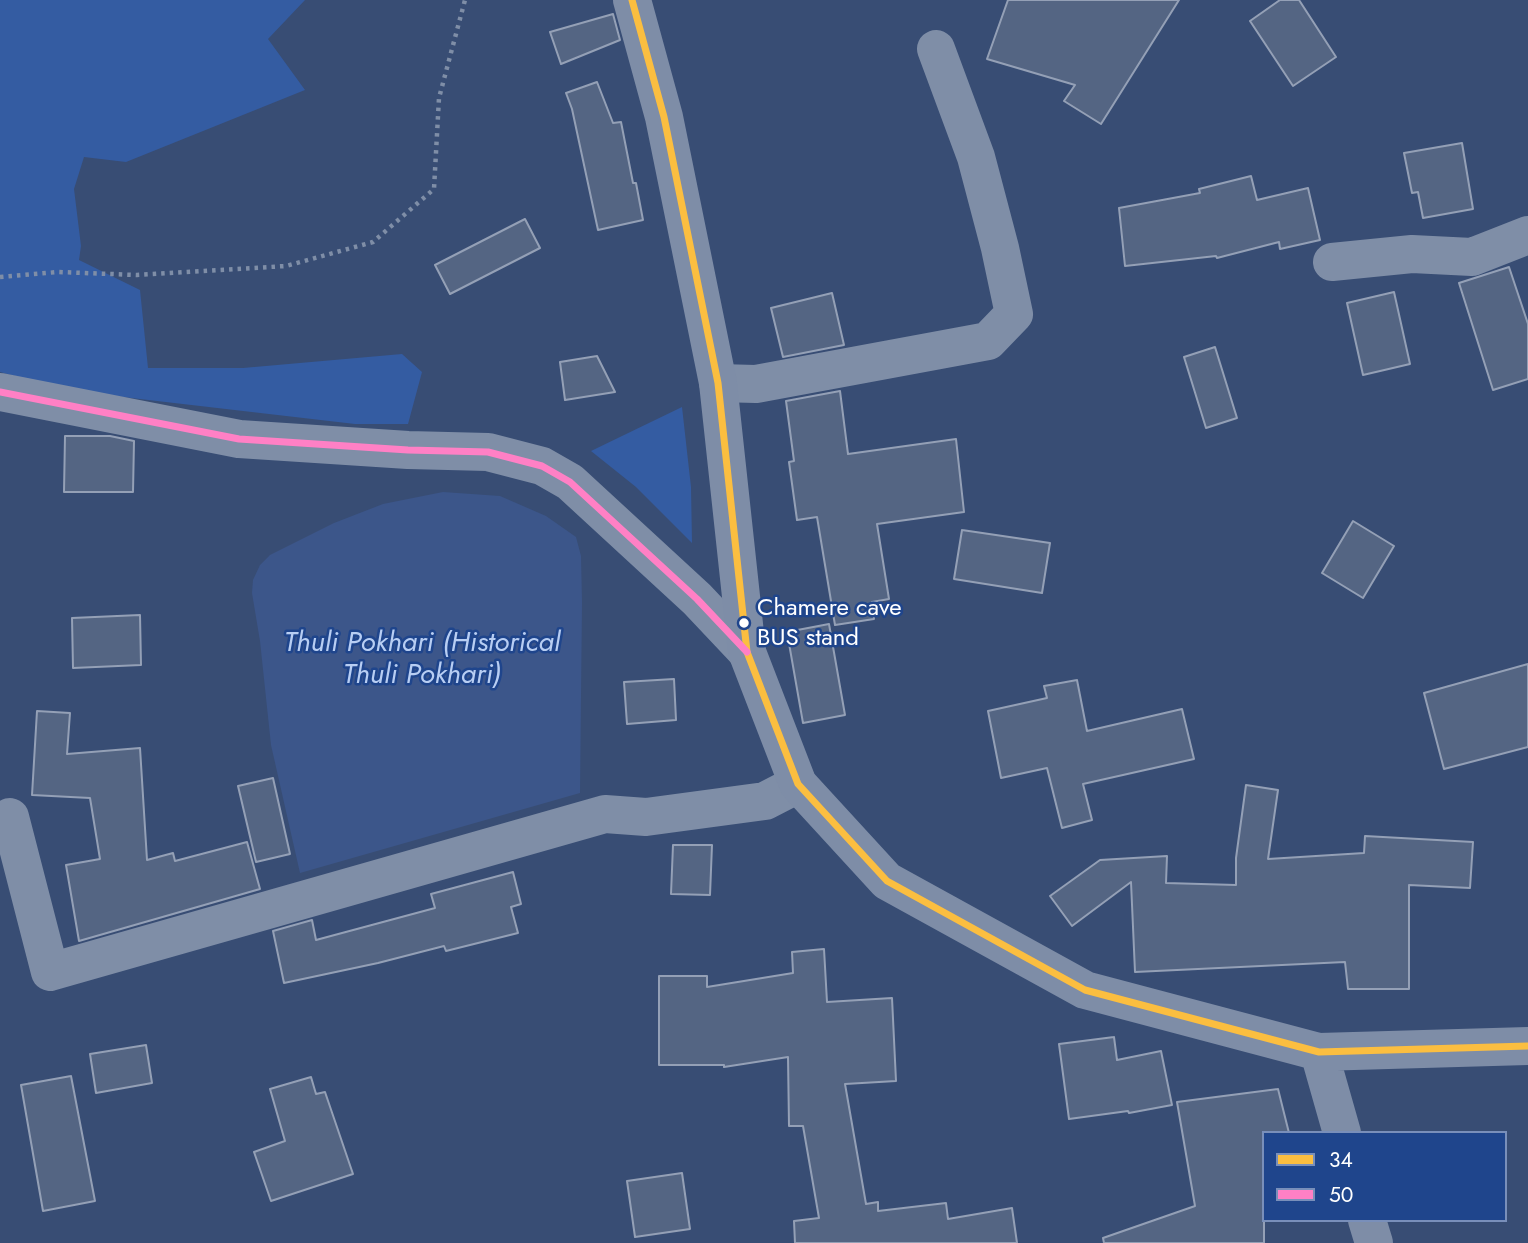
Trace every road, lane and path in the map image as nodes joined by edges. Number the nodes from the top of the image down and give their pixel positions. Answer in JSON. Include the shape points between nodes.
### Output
{"nodes":[{"id":1,"x":466,"y":0,"type":"edge"},
{"id":2,"x":632,"y":0,"type":"edge"},
{"id":3,"x":936,"y":49,"type":"dead end"},
{"id":4,"x":1528,"y":235,"type":"edge"},
{"id":5,"x":1332,"y":262,"type":"dead end"},
{"id":6,"x":0,"y":277,"type":"edge"},
{"id":7,"x":718,"y":383,"type":"junction"},
{"id":8,"x":0,"y":392,"type":"edge"},
{"id":9,"x":747,"y":652,"type":"junction"},
{"id":10,"x":798,"y":784,"type":"junction"},
{"id":11,"x":10,"y":817,"type":"dead end"},
{"id":12,"x":1528,"y":1046,"type":"edge"},
{"id":13,"x":1319,"y":1052,"type":"junction"},
{"id":14,"x":1341,"y":1131,"type":"edge"},
{"id":15,"x":1368,"y":1222,"type":"edge"},
{"id":16,"x":1374,"y":1243,"type":"edge"}],
"edges":[{"from":1,"to":6,"type":"path","via":[[439,98],[434,189],[373,242],[286,266]]},
{"from":2,"to":7,"type":"main road","via":[[664,117]]},
{"from":3,"to":7,"type":"street","via":[[976,157],[1014,314],[988,341],[756,384]]},
{"from":4,"to":5,"type":"street","via":[[1472,257],[1412,254]]},
{"from":7,"to":9,"type":"main road"},
{"from":8,"to":9,"type":"street","via":[[239,439],[488,452],[542,466],[570,482],[697,599]]},
{"from":9,"to":10,"type":"main road"},
{"from":10,"to":11,"type":"street","via":[[765,801],[646,817],[606,814],[50,972]]},
{"from":10,"to":13,"type":"main road","via":[[887,881],[1085,990]]},
{"from":12,"to":13,"type":"main road"},
{"from":13,"to":14,"type":"main road"},
{"from":15,"to":16,"type":"main road"}]}
